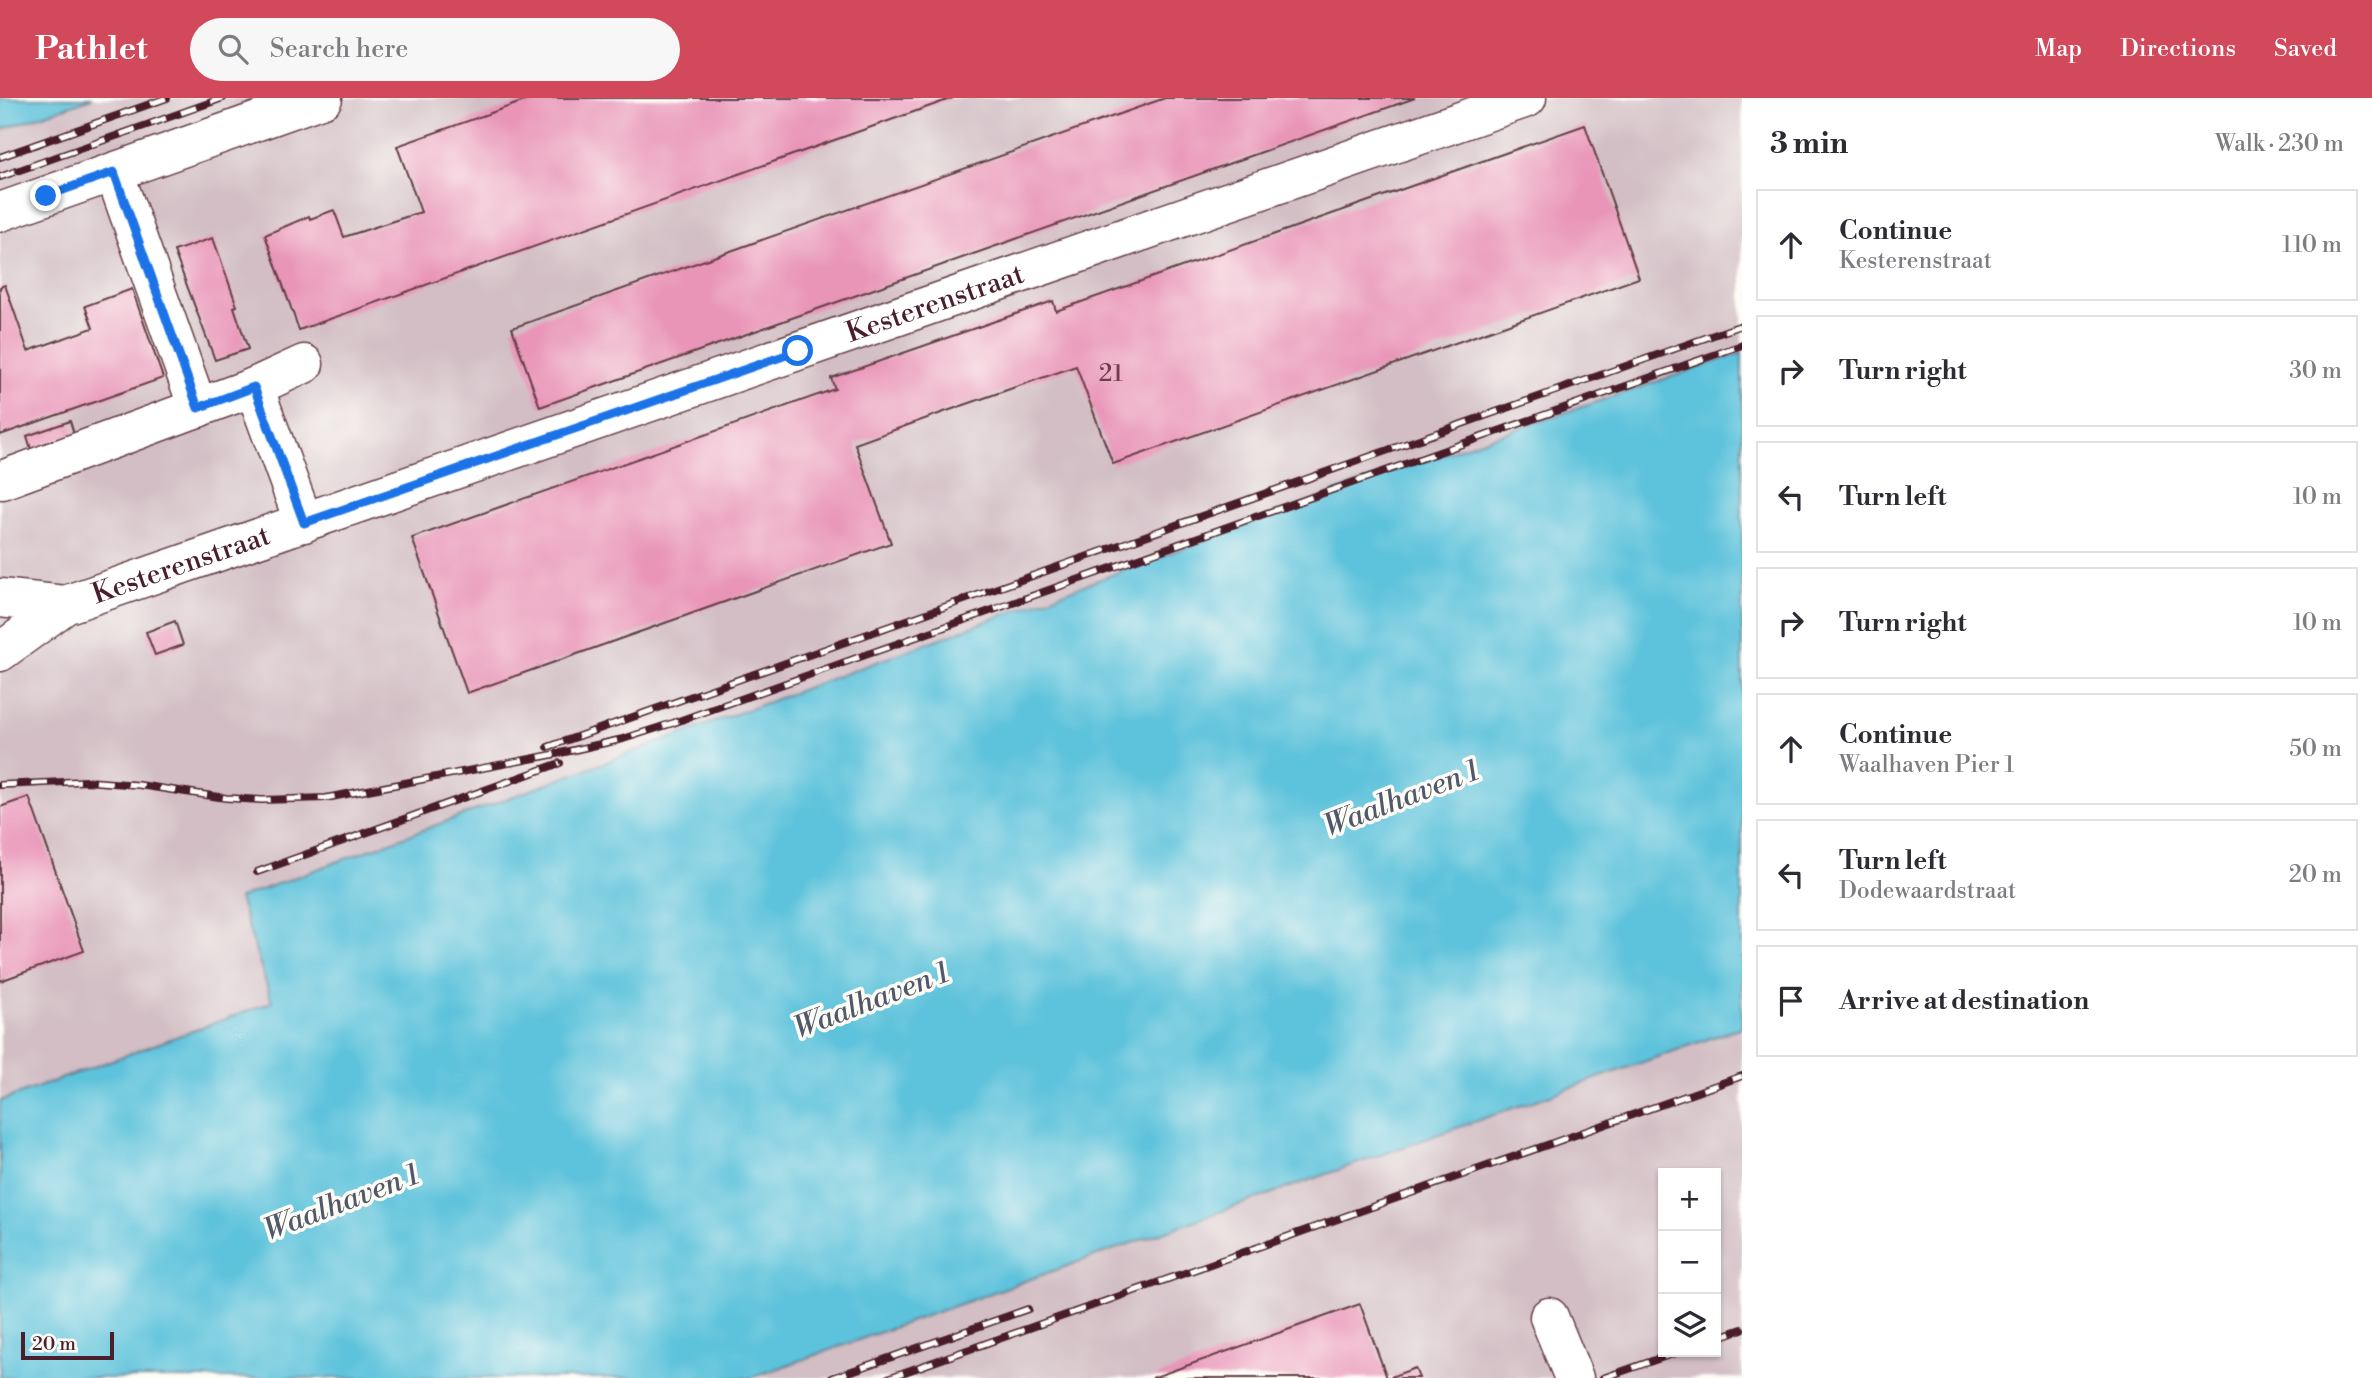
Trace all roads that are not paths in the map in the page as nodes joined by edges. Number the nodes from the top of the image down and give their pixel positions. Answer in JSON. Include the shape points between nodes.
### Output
{"nodes":[{"id":1,"x":323,"y":98,"type":"edge"},
{"id":2,"x":1527,"y":98,"type":"edge"},
{"id":3,"x":114,"y":172,"type":"junction"},
{"id":4,"x":0,"y":212,"type":"edge"},
{"id":5,"x":304,"y":364,"type":"dead end"},
{"id":6,"x":254,"y":387,"type":"junction"},
{"id":7,"x":198,"y":408,"type":"junction"},
{"id":8,"x":2,"y":480,"type":"dead end"},
{"id":9,"x":304,"y":523,"type":"junction"},
{"id":10,"x":0,"y":598,"type":"edge"},
{"id":11,"x":65,"y":605,"type":"junction"},
{"id":12,"x":0,"y":652,"type":"edge"},
{"id":13,"x":1549,"y":1317,"type":"dead end"},
{"id":14,"x":1574,"y":1378,"type":"edge"}],
"edges":[{"from":1,"to":3,"type":"street"},
{"from":2,"to":9,"type":"street","name":"Kesterenstraat"},
{"from":3,"to":4,"type":"street"},
{"from":3,"to":7,"type":"street"},
{"from":5,"to":6,"type":"street"},
{"from":6,"to":7,"type":"street"},
{"from":6,"to":9,"type":"street"},
{"from":7,"to":8,"type":"street"},
{"from":9,"to":11,"type":"street","name":"Kesterenstraat"},
{"from":10,"to":11,"type":"street","name":"Kesterenstraat"},
{"from":11,"to":12,"type":"street","name":"Kesterenstraat"},
{"from":13,"to":14,"type":"street"}]}
